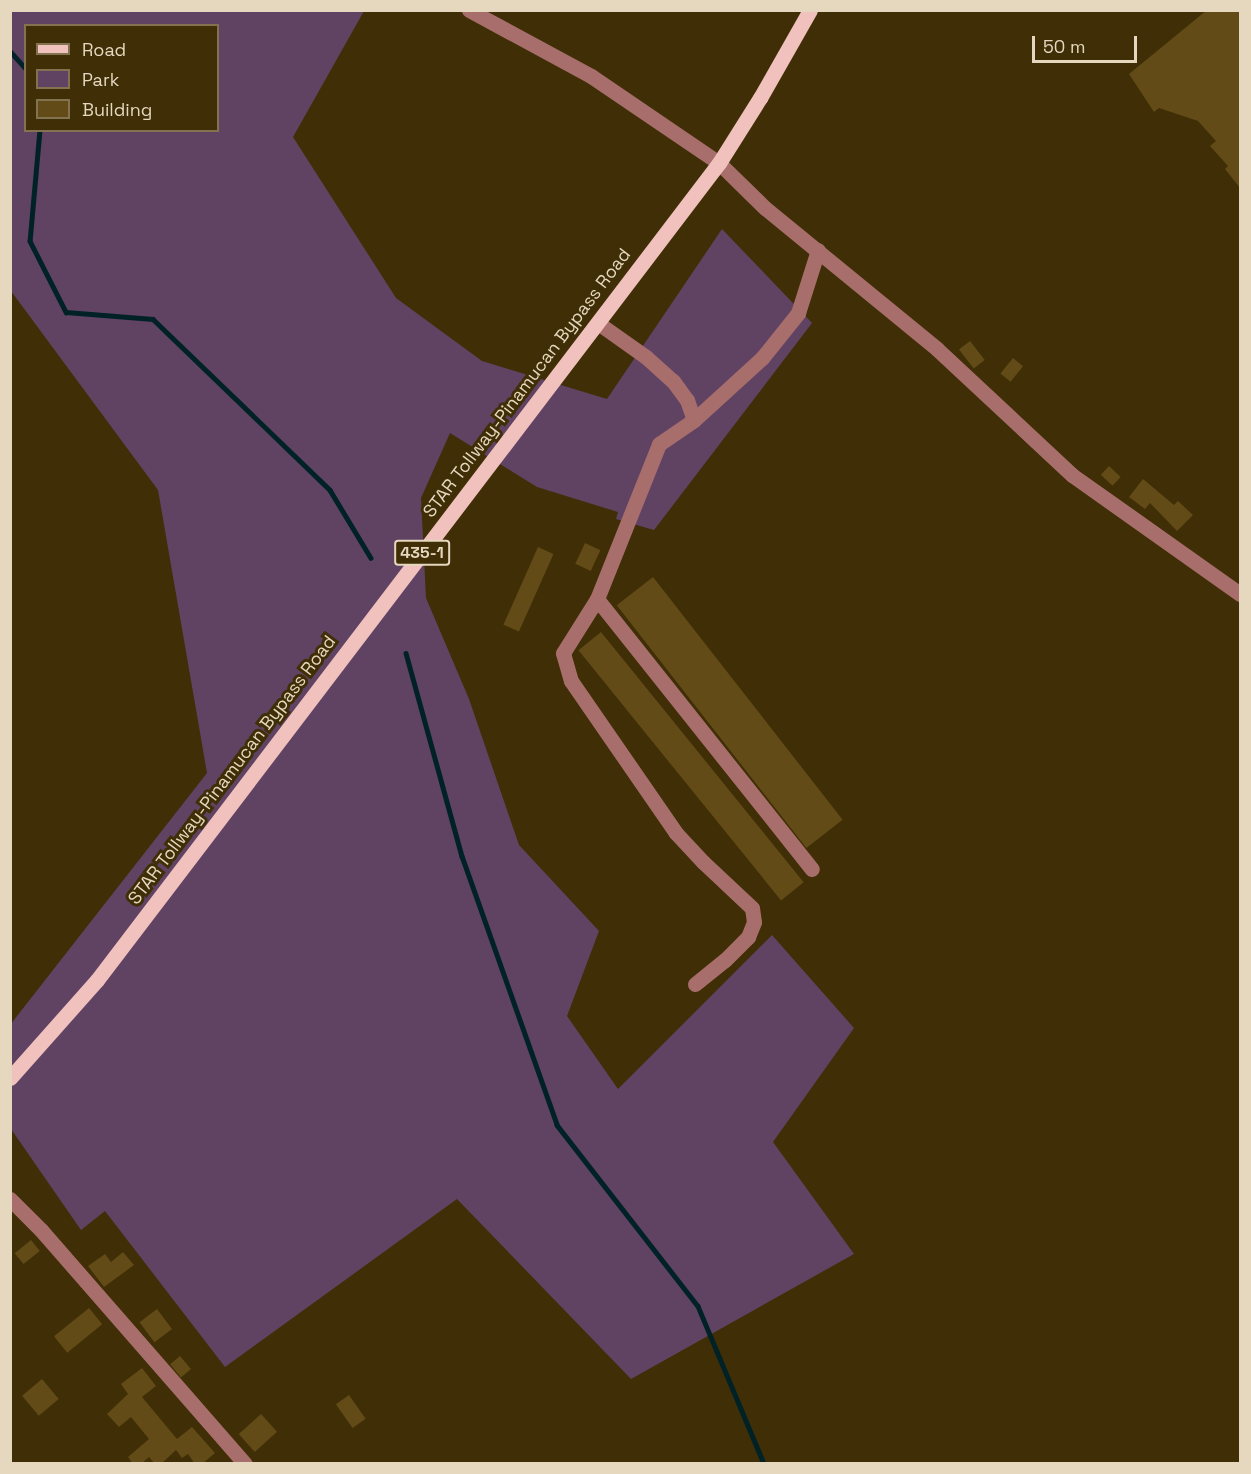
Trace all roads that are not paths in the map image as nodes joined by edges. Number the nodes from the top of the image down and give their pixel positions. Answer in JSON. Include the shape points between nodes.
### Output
{"nodes":[{"id":1,"x":470,"y":10,"type":"edge"},
{"id":2,"x":810,"y":10,"type":"edge"},
{"id":3,"x":719,"y":162,"type":"junction"},
{"id":4,"x":818,"y":250,"type":"junction"},
{"id":5,"x":598,"y":323,"type":"junction"},
{"id":6,"x":694,"y":420,"type":"junction"},
{"id":7,"x":1240,"y":594,"type":"edge"},
{"id":8,"x":597,"y":599,"type":"junction"},
{"id":9,"x":812,"y":869,"type":"dead end"},
{"id":10,"x":695,"y":984,"type":"dead end"},
{"id":11,"x":10,"y":1077,"type":"edge"},
{"id":12,"x":10,"y":1199,"type":"edge"},
{"id":13,"x":245,"y":1464,"type":"edge"}],
"edges":[{"from":1,"to":3,"type":"street","via":[[591,75]]},
{"from":2,"to":3,"type":"main road","name":"STAR Tollway-Pinamucan Bypass Road","number":"435-1"},
{"from":3,"to":4,"type":"street","via":[[765,208]]},
{"from":3,"to":5,"type":"main road","name":"STAR Tollway-Pinamucan Bypass Road","number":"435-1"},
{"from":4,"to":6,"type":"street","via":[[798,313],[762,358]]},
{"from":4,"to":7,"type":"street","via":[[937,349],[1072,475]]},
{"from":5,"to":6,"type":"street","via":[[673,381],[687,400]]},
{"from":5,"to":11,"type":"main road","name":"STAR Tollway-Pinamucan Bypass Road","number":"435-1","via":[[97,980]]},
{"from":6,"to":8,"type":"street","via":[[659,444],[653,453]]},
{"from":8,"to":9,"type":"street"},
{"from":8,"to":10,"type":"street","via":[[563,653],[571,681],[676,833],[747,902],[754,915],[752,929],[741,946]]},
{"from":12,"to":13,"type":"street"}]}
